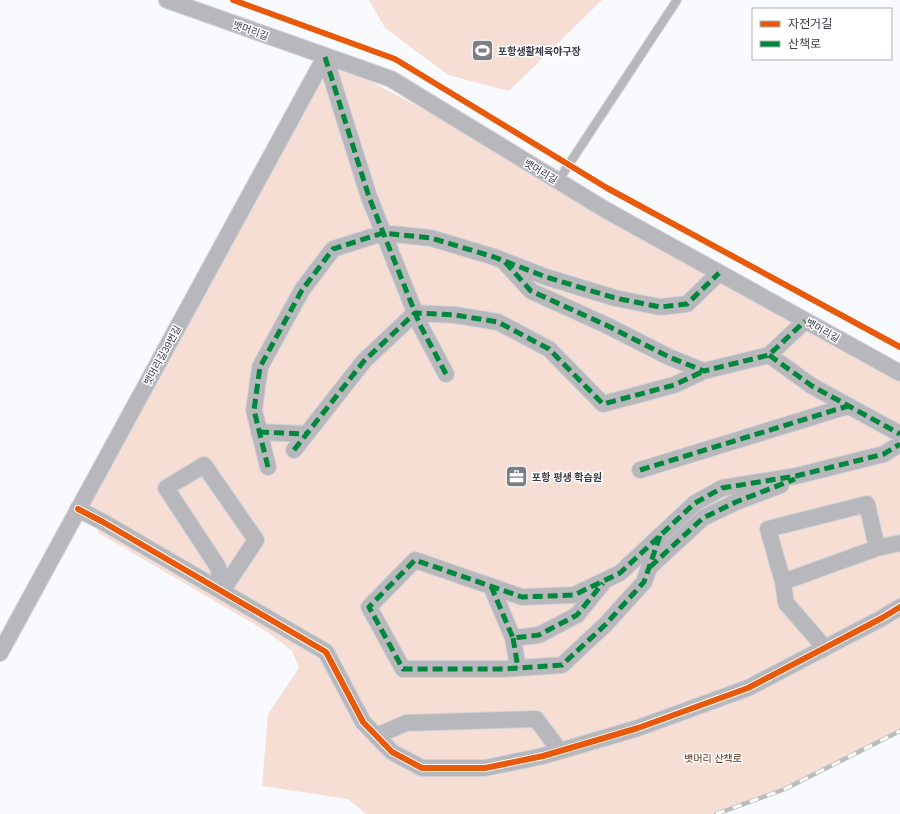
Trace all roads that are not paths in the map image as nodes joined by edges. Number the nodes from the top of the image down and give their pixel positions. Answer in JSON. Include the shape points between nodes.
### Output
{"nodes":[{"id":1,"x":167,"y":0,"type":"edge"},
{"id":2,"x":678,"y":0,"type":"edge"},
{"id":3,"x":325,"y":57,"type":"junction"},
{"id":4,"x":558,"y":181,"type":"junction"},
{"id":5,"x":383,"y":233,"type":"junction"},
{"id":6,"x":504,"y":261,"type":"junction"},
{"id":7,"x":719,"y":273,"type":"junction"},
{"id":8,"x":415,"y":313,"type":"junction"},
{"id":9,"x":805,"y":321,"type":"junction"},
{"id":10,"x":769,"y":355,"type":"junction"},
{"id":11,"x":704,"y":370,"type":"junction"},
{"id":12,"x":900,"y":373,"type":"edge"},
{"id":13,"x":446,"y":374,"type":"dead end"},
{"id":14,"x":848,"y":406,"type":"junction"},
{"id":15,"x":259,"y":432,"type":"junction"},
{"id":16,"x":307,"y":434,"type":"junction"},
{"id":17,"x":900,"y":434,"type":"edge"},
{"id":18,"x":900,"y":444,"type":"edge"},
{"id":19,"x":294,"y":450,"type":"dead end"},
{"id":20,"x":268,"y":467,"type":"dead end"},
{"id":21,"x":640,"y":470,"type":"dead end"},
{"id":22,"x":796,"y":476,"type":"junction"},
{"id":23,"x":78,"y":509,"type":"junction"},
{"id":24,"x":660,"y":536,"type":"junction"},
{"id":25,"x":900,"y":542,"type":"edge"},
{"id":26,"x":877,"y":548,"type":"junction"},
{"id":27,"x":649,"y":568,"type":"junction"},
{"id":28,"x":604,"y":581,"type":"junction"},
{"id":29,"x":783,"y":582,"type":"junction"},
{"id":30,"x":491,"y":586,"type":"junction"},
{"id":31,"x":222,"y":591,"type":"junction"},
{"id":32,"x":900,"y":607,"type":"edge"},
{"id":33,"x":513,"y":638,"type":"junction"},
{"id":34,"x":825,"y":648,"type":"junction"},
{"id":35,"x":0,"y":653,"type":"edge"},
{"id":36,"x":518,"y":668,"type":"junction"},
{"id":37,"x":376,"y":736,"type":"junction"},
{"id":38,"x":560,"y":751,"type":"junction"}],
"edges":[{"from":1,"to":3,"type":"street","name":"뱃머리길"},
{"from":2,"to":4,"type":"lane"},
{"from":3,"to":4,"type":"street","name":"뱃머리길","via":[[391,79]]},
{"from":3,"to":5,"type":"street","via":[[368,197]]},
{"from":3,"to":23,"type":"street","name":"뱃머리길39번길"},
{"from":4,"to":7,"type":"street","name":"뱃머리길"},
{"from":5,"to":6,"type":"street","via":[[431,238]]},
{"from":5,"to":8,"type":"street"},
{"from":5,"to":15,"type":"street","via":[[333,249],[302,290],[260,367],[254,410]]},
{"from":6,"to":7,"type":"street","via":[[615,298],[660,307],[687,304]]},
{"from":6,"to":11,"type":"street","via":[[531,291],[669,357]]},
{"from":7,"to":9,"type":"street","name":"뱃머리길"},
{"from":8,"to":11,"type":"street","via":[[454,315],[498,322],[549,349],[603,404],[674,385]]},
{"from":8,"to":13,"type":"street"},
{"from":8,"to":16,"type":"street","via":[[364,361]]},
{"from":9,"to":10,"type":"street"},
{"from":9,"to":12,"type":"street","name":"뱃머리길"},
{"from":10,"to":11,"type":"street"},
{"from":10,"to":14,"type":"street","via":[[812,386]]},
{"from":14,"to":17,"type":"street"},
{"from":14,"to":21,"type":"street"},
{"from":15,"to":16,"type":"street"},
{"from":15,"to":20,"type":"street"},
{"from":16,"to":19,"type":"street"},
{"from":18,"to":22,"type":"street","via":[[884,454]]},
{"from":22,"to":24,"type":"street","via":[[722,488],[695,503]]},
{"from":22,"to":27,"type":"street","via":[[794,480],[736,502],[703,518]]},
{"from":23,"to":31,"type":"street"},
{"from":23,"to":35,"type":"street","name":"뱃머리길39번길"},
{"from":24,"to":27,"type":"street"},
{"from":24,"to":28,"type":"street","via":[[620,574]]},
{"from":25,"to":26,"type":"street"},
{"from":26,"to":29,"type":"street"},
{"from":26,"to":29,"type":"street","via":[[867,504],[768,529]]},
{"from":27,"to":36,"type":"street","via":[[644,582],[605,625],[562,665]]},
{"from":28,"to":30,"type":"street","via":[[574,595],[522,597]]},
{"from":28,"to":33,"type":"street","via":[[577,615],[539,635]]},
{"from":29,"to":34,"type":"street","via":[[786,603]]},
{"from":30,"to":33,"type":"street"},
{"from":30,"to":36,"type":"street","via":[[415,560],[369,607],[403,669]]},
{"from":31,"to":31,"type":"street","via":[[256,540],[204,465],[166,488],[218,568]]},
{"from":31,"to":37,"type":"street","via":[[326,652],[363,722]]},
{"from":32,"to":34,"type":"street"},
{"from":33,"to":36,"type":"street"},
{"from":34,"to":38,"type":"street","via":[[748,688],[638,728]]},
{"from":37,"to":38,"type":"street","via":[[392,752],[422,768],[485,768]]},
{"from":37,"to":38,"type":"street","via":[[406,723],[536,719]]}]}
